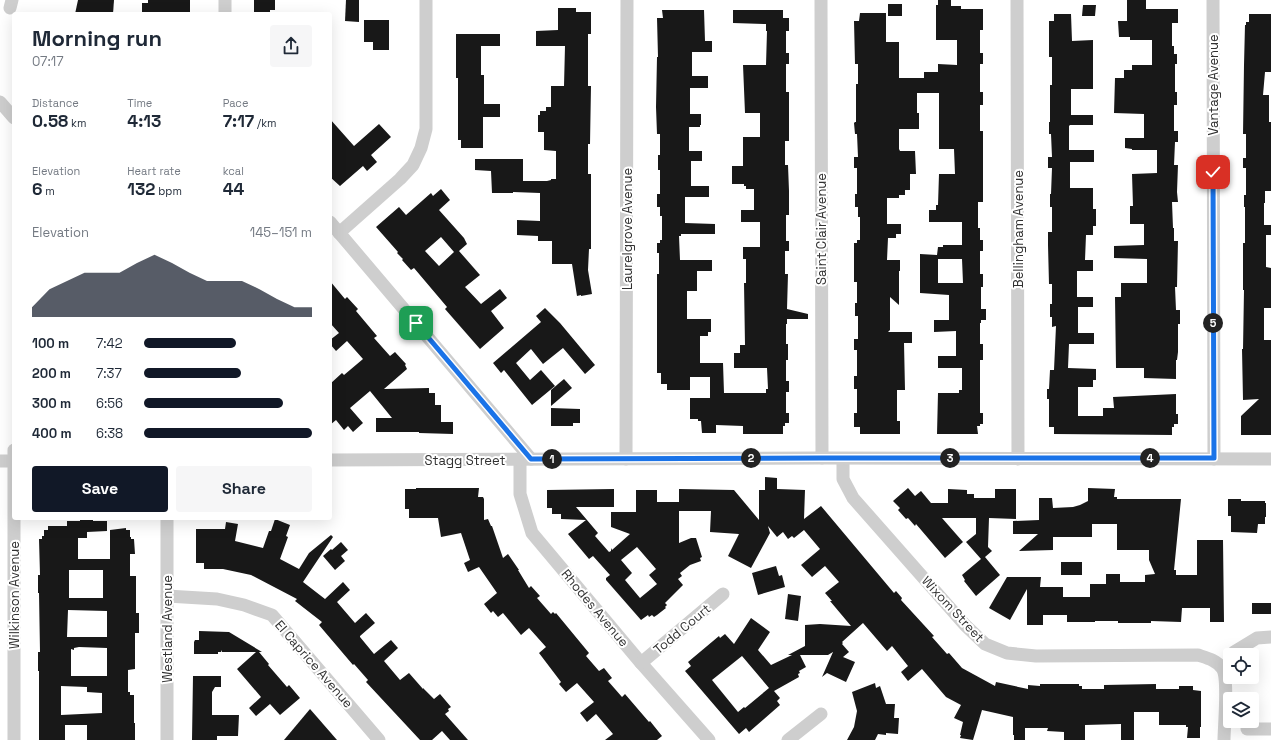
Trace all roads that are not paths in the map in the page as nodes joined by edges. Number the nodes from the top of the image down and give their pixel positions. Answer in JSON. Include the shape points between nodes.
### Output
{"nodes":[{"id":1,"x":225,"y":0,"type":"edge"},
{"id":2,"x":426,"y":0,"type":"edge"},
{"id":3,"x":627,"y":0,"type":"edge"},
{"id":4,"x":821,"y":0,"type":"edge"},
{"id":5,"x":1018,"y":0,"type":"edge"},
{"id":6,"x":1213,"y":0,"type":"edge"},
{"id":7,"x":225,"y":12,"type":"edge"},
{"id":8,"x":0,"y":102,"type":"edge"},
{"id":9,"x":12,"y":116,"type":"edge"},
{"id":10,"x":332,"y":224,"type":"edge"},
{"id":11,"x":339,"y":233,"type":"junction"},
{"id":12,"x":626,"y":458,"type":"junction"},
{"id":13,"x":822,"y":458,"type":"junction"},
{"id":14,"x":843,"y":458,"type":"junction"},
{"id":15,"x":1018,"y":458,"type":"junction"},
{"id":16,"x":1214,"y":458,"type":"junction"},
{"id":17,"x":1271,"y":458,"type":"edge"},
{"id":18,"x":525,"y":459,"type":"junction"},
{"id":19,"x":332,"y":460,"type":"edge"},
{"id":20,"x":0,"y":461,"type":"edge"},
{"id":21,"x":12,"y":461,"type":"edge"},
{"id":22,"x":14,"y":520,"type":"edge"},
{"id":23,"x":167,"y":520,"type":"edge"},
{"id":24,"x":723,"y":594,"type":"dead end"},
{"id":25,"x":167,"y":596,"type":"junction"},
{"id":26,"x":1271,"y":637,"type":"edge"},
{"id":27,"x":1241,"y":648,"type":"edge"},
{"id":28,"x":641,"y":663,"type":"junction"},
{"id":29,"x":1222,"y":668,"type":"joint"},
{"id":30,"x":821,"y":714,"type":"dead end"},
{"id":31,"x":1247,"y":729,"type":"dead end"},
{"id":32,"x":1271,"y":729,"type":"edge"},
{"id":33,"x":14,"y":740,"type":"edge"},
{"id":34,"x":167,"y":740,"type":"edge"},
{"id":35,"x":380,"y":740,"type":"edge"},
{"id":36,"x":708,"y":740,"type":"edge"},
{"id":37,"x":788,"y":740,"type":"edge"},
{"id":38,"x":1224,"y":740,"type":"edge"}],
"edges":[{"from":1,"to":7,"type":"street"},
{"from":2,"to":11,"type":"street","via":[[426,129],[421,148],[413,165],[400,179]]},
{"from":3,"to":12,"type":"street","name":"Laurelgrove Avenue"},
{"from":4,"to":13,"type":"street","name":"Saint Clair Avenue"},
{"from":5,"to":15,"type":"street","name":"Bellingham Avenue"},
{"from":6,"to":16,"type":"street","name":"Vantage Avenue"},
{"from":8,"to":9,"type":"street"},
{"from":10,"to":11,"type":"street"},
{"from":11,"to":18,"type":"street"},
{"from":12,"to":13,"type":"street","name":"Stagg Street"},
{"from":12,"to":18,"type":"street","name":"Stagg Street"},
{"from":13,"to":14,"type":"street","name":"Stagg Street"},
{"from":14,"to":15,"type":"street","name":"Stagg Street"},
{"from":14,"to":29,"type":"street","name":"Wixom Street","via":[[843,479],[853,498],[965,625],[985,644],[1007,653],[1036,656],[1198,655],[1212,660]]},
{"from":15,"to":16,"type":"street","name":"Stagg Street"},
{"from":16,"to":17,"type":"street","name":"Stagg Street"},
{"from":18,"to":19,"type":"street","name":"Stagg Street"},
{"from":18,"to":28,"type":"street","name":"Rhodes Avenue","via":[[520,494],[532,533]]},
{"from":20,"to":21,"type":"street"},
{"from":22,"to":33,"type":"street","name":"Wilkinson Avenue"},
{"from":23,"to":25,"type":"street","name":"Westland Avenue"},
{"from":24,"to":28,"type":"street","name":"Todd Court"},
{"from":25,"to":34,"type":"street","name":"Westland Avenue"},
{"from":25,"to":35,"type":"street","name":"El Caprice Avenue","via":[[217,599],[272,615]]},
{"from":26,"to":27,"type":"street","via":[[1257,638]]},
{"from":28,"to":36,"type":"street","name":"Rhodes Avenue"},
{"from":29,"to":38,"type":"street","via":[[1226,680]]},
{"from":30,"to":37,"type":"street"},
{"from":31,"to":32,"type":"street"}]}
